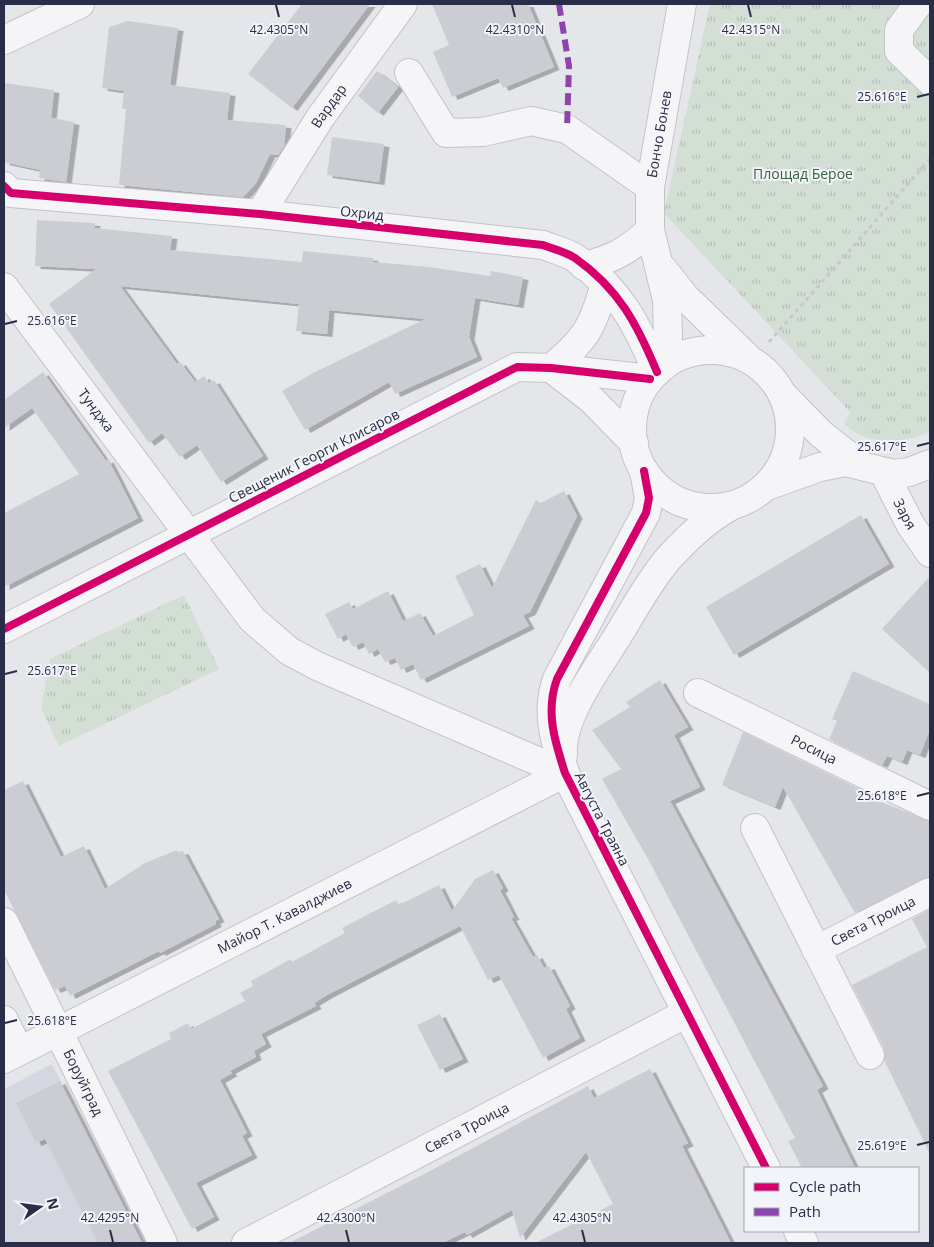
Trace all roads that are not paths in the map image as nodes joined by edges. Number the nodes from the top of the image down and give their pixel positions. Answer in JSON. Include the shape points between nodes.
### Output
{"nodes":[{"id":1,"x":80,"y":4,"type":"edge"},
{"id":2,"x":403,"y":4,"type":"edge"},
{"id":3,"x":682,"y":4,"type":"edge"},
{"id":4,"x":918,"y":4,"type":"edge"},
{"id":5,"x":4,"y":40,"type":"edge"},
{"id":6,"x":409,"y":73,"type":"dead end"},
{"id":7,"x":930,"y":81,"type":"edge"},
{"id":8,"x":4,"y":186,"type":"edge"},
{"id":9,"x":650,"y":187,"type":"junction"},
{"id":10,"x":260,"y":214,"type":"junction"},
{"id":11,"x":650,"y":230,"type":"junction"},
{"id":12,"x":659,"y":264,"type":"junction"},
{"id":13,"x":584,"y":266,"type":"junction"},
{"id":14,"x":605,"y":284,"type":"junction"},
{"id":15,"x":4,"y":287,"type":"edge"},
{"id":16,"x":752,"y":362,"type":"junction"},
{"id":17,"x":551,"y":368,"type":"junction"},
{"id":18,"x":657,"y":372,"type":"junction"},
{"id":19,"x":781,"y":392,"type":"junction"},
{"id":20,"x":634,"y":444,"type":"junction"},
{"id":21,"x":930,"y":464,"type":"edge"},
{"id":22,"x":873,"y":469,"type":"junction"},
{"id":23,"x":644,"y":471,"type":"junction"},
{"id":24,"x":766,"y":486,"type":"junction"},
{"id":25,"x":731,"y":506,"type":"junction"},
{"id":26,"x":187,"y":535,"type":"junction"},
{"id":27,"x":930,"y":553,"type":"edge"},
{"id":28,"x":4,"y":629,"type":"edge"},
{"id":29,"x":698,"y":693,"type":"dead end"},
{"id":30,"x":565,"y":774,"type":"junction"},
{"id":31,"x":930,"y":806,"type":"edge"},
{"id":32,"x":755,"y":828,"type":"dead end"},
{"id":33,"x":930,"y":892,"type":"edge"},
{"id":34,"x":4,"y":922,"type":"edge"},
{"id":35,"x":816,"y":950,"type":"junction"},
{"id":36,"x":687,"y":1013,"type":"junction"},
{"id":37,"x":4,"y":1020,"type":"edge"},
{"id":38,"x":58,"y":1031,"type":"junction"},
{"id":39,"x":12,"y":1055,"type":"edge"},
{"id":40,"x":870,"y":1055,"type":"dead end"},
{"id":41,"x":765,"y":1167,"type":"edge"},
{"id":42,"x":163,"y":1243,"type":"edge"},
{"id":43,"x":246,"y":1243,"type":"edge"}],
"edges":[{"from":1,"to":5,"type":"street"},
{"from":2,"to":10,"type":"street","name":"Вардар","via":[[320,118]]},
{"from":3,"to":9,"type":"street","name":"Бончо Бонев"},
{"from":4,"to":7,"type":"street","via":[[899,30],[899,51]]},
{"from":6,"to":9,"type":"street","via":[[446,133],[484,132],[531,121],[567,130]]},
{"from":8,"to":10,"type":"street","name":"Охрид","via":[[11,193]]},
{"from":9,"to":11,"type":"street","name":"Бончо Бонев"},
{"from":10,"to":13,"type":"street","name":"Охрид","via":[[543,244],[574,257]]},
{"from":11,"to":12,"type":"street","name":"Бончо Бонев"},
{"from":11,"to":13,"type":"street","via":[[611,260]]},
{"from":12,"to":16,"type":"street","name":"Бончо Бонев","via":[[685,297]]},
{"from":12,"to":18,"type":"street","name":"Бончо Бонев","via":[[667,300],[668,337]]},
{"from":13,"to":14,"type":"street","name":"Охрид"},
{"from":14,"to":17,"type":"street","via":[[596,316],[586,335]]},
{"from":14,"to":18,"type":"street","name":"Охрид","via":[[627,308]]},
{"from":15,"to":26,"type":"street","name":"Тунджа"},
{"from":16,"to":18,"type":"street","via":[[723,351],[708,350],[692,352]]},
{"from":16,"to":19,"type":"street","via":[[769,375]]},
{"from":17,"to":18,"type":"street","name":"Свещеник Георги Клисаров"},
{"from":17,"to":20,"type":"street","via":[[591,399]]},
{"from":17,"to":26,"type":"street","name":"Свещеник Георги Клисаров","via":[[517,368],[502,373]]},
{"from":18,"to":20,"type":"street","via":[[635,410]]},
{"from":19,"to":22,"type":"street","via":[[821,434]]},
{"from":19,"to":24,"type":"street","via":[[789,417],[789,444],[780,468]]},
{"from":20,"to":23,"type":"street"},
{"from":21,"to":22,"type":"street","via":[[909,472]]},
{"from":22,"to":24,"type":"street","via":[[845,462],[820,466]]},
{"from":22,"to":27,"type":"street","name":"Заря"},
{"from":23,"to":25,"type":"street","via":[[661,490],[682,502],[706,508]]},
{"from":23,"to":30,"type":"street","name":"Августа Траяна","via":[[649,498],[643,520],[554,686],[552,733]]},
{"from":24,"to":25,"type":"street"},
{"from":25,"to":30,"type":"street","name":"Августа Траяна","via":[[677,549],[650,584],[572,715],[563,744]]},
{"from":26,"to":28,"type":"street","name":"Свещеник Георги Клисаров"},
{"from":26,"to":30,"type":"street","name":"Тунджа","via":[[252,619],[289,651]]},
{"from":29,"to":31,"type":"street","name":"Росица"},
{"from":30,"to":36,"type":"street","name":"Августа Траяна"},
{"from":30,"to":38,"type":"street","name":"Майор Т. Кавалджиев"},
{"from":32,"to":35,"type":"street"},
{"from":33,"to":35,"type":"street","name":"Света Троица"},
{"from":34,"to":38,"type":"street","name":"Боруйград"},
{"from":35,"to":40,"type":"street"},
{"from":36,"to":41,"type":"street","name":"Августа Траяна"},
{"from":36,"to":43,"type":"street","name":"Света Троица"},
{"from":37,"to":39,"type":"street"},
{"from":38,"to":39,"type":"street","name":"Майор Т. Кавалджиев"},
{"from":38,"to":42,"type":"street","name":"Боруйград"}]}
